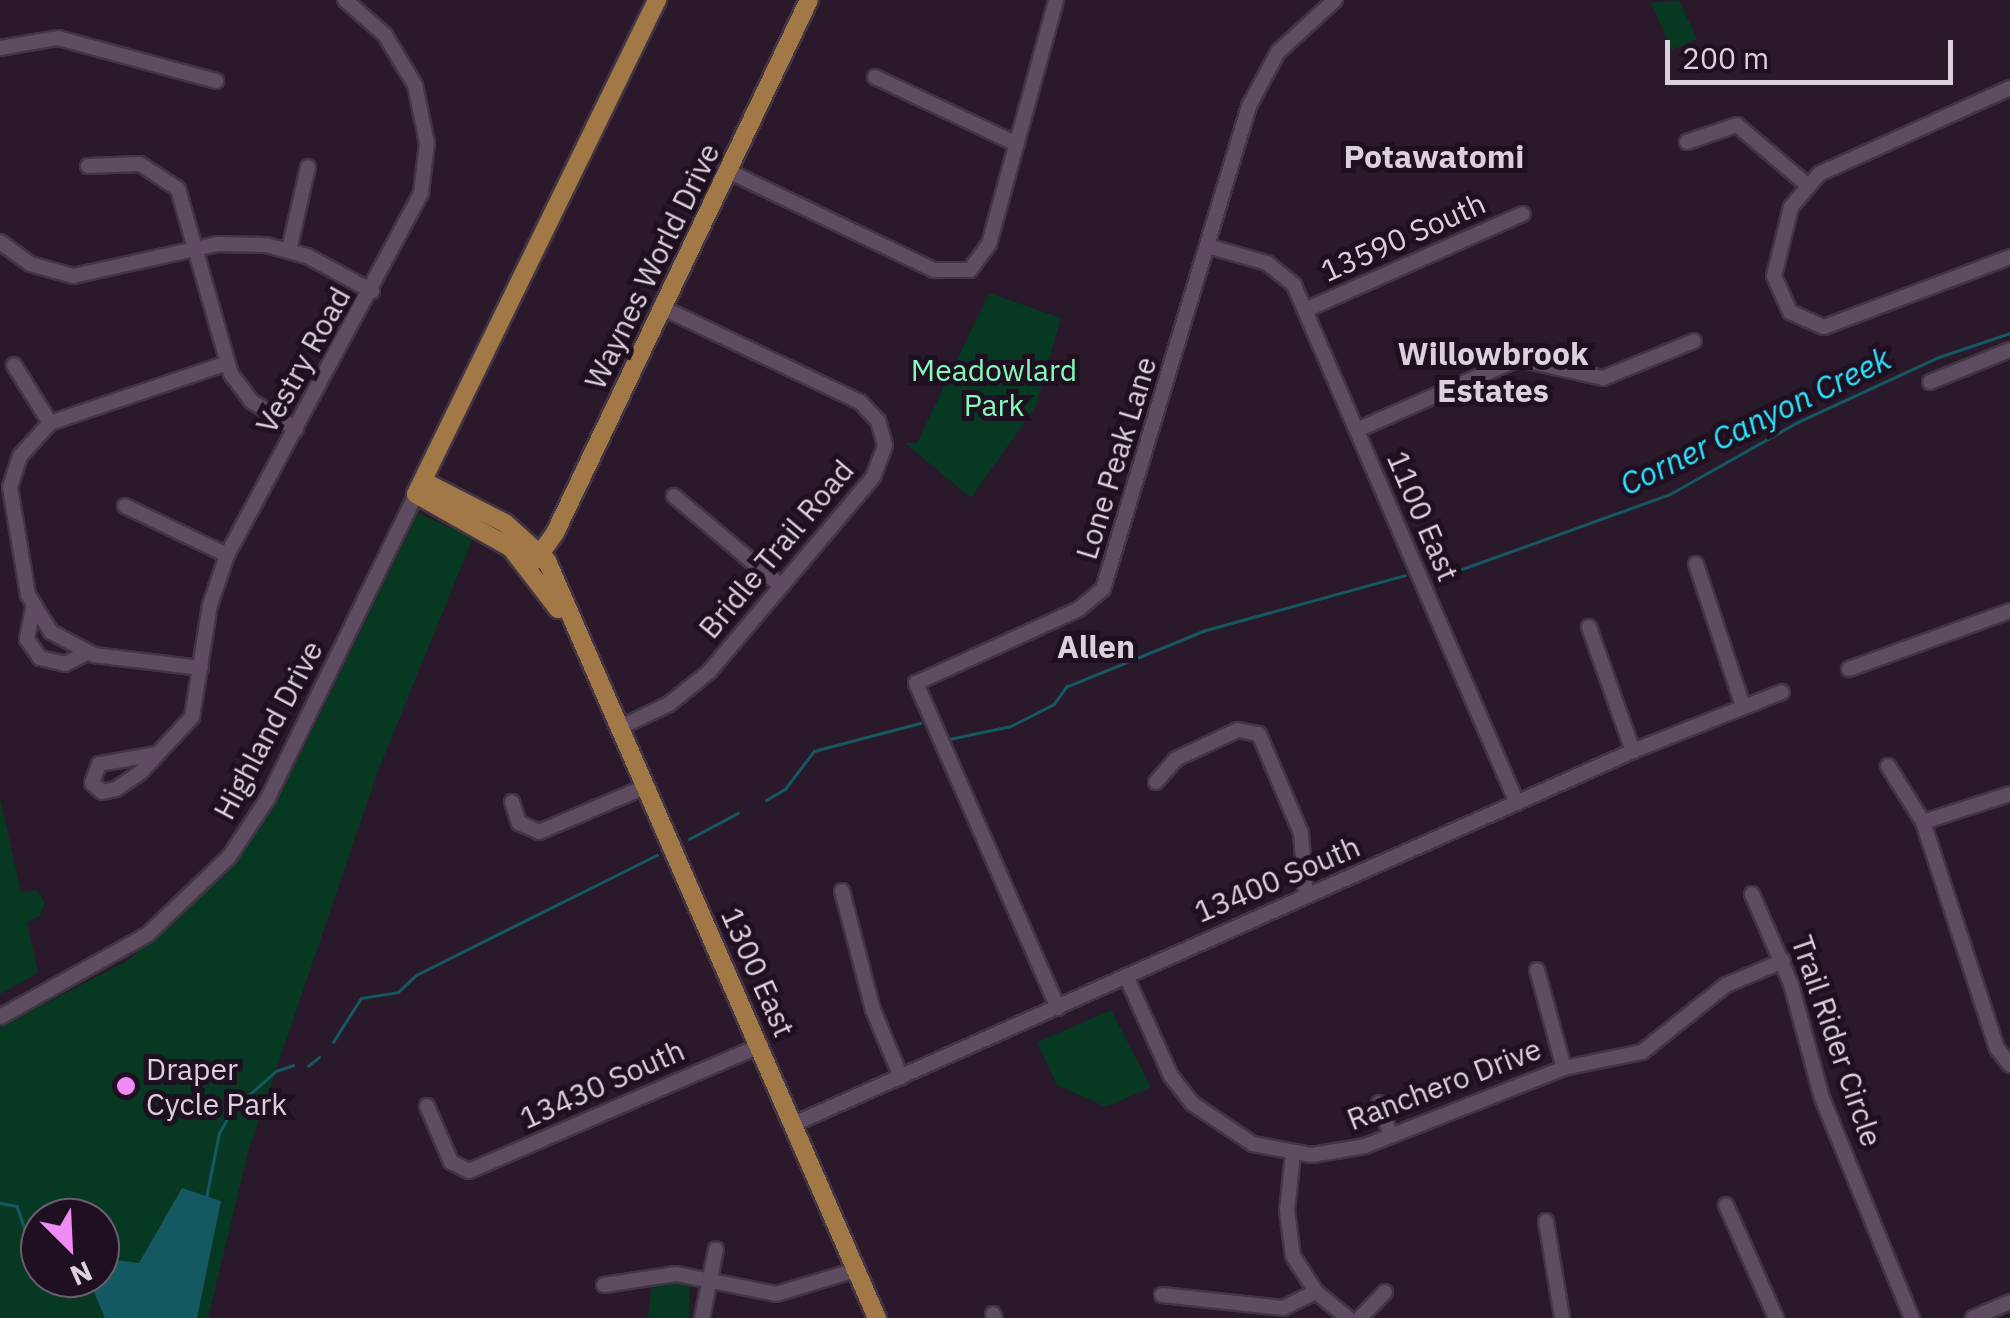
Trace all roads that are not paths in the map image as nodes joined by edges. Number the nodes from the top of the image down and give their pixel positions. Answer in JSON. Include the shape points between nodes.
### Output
{"nodes":[{"id":1,"x":345,"y":0,"type":"edge"},
{"id":2,"x":656,"y":0,"type":"edge"},
{"id":3,"x":810,"y":0,"type":"edge"},
{"id":4,"x":1056,"y":0,"type":"edge"},
{"id":5,"x":1335,"y":0,"type":"edge"},
{"id":6,"x":0,"y":48,"type":"edge"},
{"id":7,"x":875,"y":76,"type":"dead end"},
{"id":8,"x":216,"y":81,"type":"dead end"},
{"id":9,"x":2010,"y":88,"type":"edge"},
{"id":10,"x":1686,"y":142,"type":"dead end"},
{"id":11,"x":1017,"y":144,"type":"junction"},
{"id":12,"x":88,"y":166,"type":"dead end"},
{"id":13,"x":308,"y":167,"type":"dead end"},
{"id":14,"x":728,"y":172,"type":"junction"},
{"id":15,"x":1806,"y":184,"type":"junction"},
{"id":16,"x":1523,"y":214,"type":"dead end"},
{"id":17,"x":1208,"y":246,"type":"junction"},
{"id":18,"x":2,"y":247,"type":"edge"},
{"id":19,"x":198,"y":248,"type":"junction"},
{"id":20,"x":289,"y":250,"type":"junction"},
{"id":21,"x":2010,"y":257,"type":"edge"},
{"id":22,"x":372,"y":291,"type":"junction"},
{"id":23,"x":662,"y":308,"type":"junction"},
{"id":24,"x":1305,"y":310,"type":"junction"},
{"id":25,"x":1694,"y":341,"type":"dead end"},
{"id":26,"x":2010,"y":350,"type":"edge"},
{"id":27,"x":14,"y":364,"type":"dead end"},
{"id":28,"x":227,"y":364,"type":"junction"},
{"id":29,"x":1930,"y":382,"type":"dead end"},
{"id":30,"x":466,"y":392,"type":"junction"},
{"id":31,"x":50,"y":423,"type":"junction"},
{"id":32,"x":296,"y":429,"type":"junction"},
{"id":33,"x":1356,"y":430,"type":"junction"},
{"id":34,"x":416,"y":489,"type":"junction"},
{"id":35,"x":674,"y":496,"type":"dead end"},
{"id":36,"x":125,"y":506,"type":"dead end"},
{"id":37,"x":479,"y":510,"type":"junction"},
{"id":38,"x":543,"y":554,"type":"junction"},
{"id":39,"x":227,"y":555,"type":"junction"},
{"id":40,"x":524,"y":560,"type":"junction"},
{"id":41,"x":1696,"y":564,"type":"dead end"},
{"id":42,"x":781,"y":586,"type":"junction"},
{"id":43,"x":33,"y":608,"type":"junction"},
{"id":44,"x":2010,"y":611,"type":"edge"},
{"id":45,"x":1589,"y":627,"type":"dead end"},
{"id":46,"x":587,"y":650,"type":"junction"},
{"id":47,"x":86,"y":653,"type":"junction"},
{"id":48,"x":202,"y":668,"type":"junction"},
{"id":49,"x":1849,"y":669,"type":"dead end"},
{"id":50,"x":1782,"y":692,"type":"dead end"},
{"id":51,"x":1742,"y":706,"type":"junction"},
{"id":52,"x":621,"y":727,"type":"junction"},
{"id":53,"x":1632,"y":751,"type":"junction"},
{"id":54,"x":156,"y":754,"type":"dead end"},
{"id":55,"x":1888,"y":766,"type":"dead end"},
{"id":56,"x":1156,"y":782,"type":"dead end"},
{"id":57,"x":645,"y":787,"type":"junction"},
{"id":58,"x":2010,"y":794,"type":"edge"},
{"id":59,"x":512,"y":802,"type":"dead end"},
{"id":60,"x":1517,"y":803,"type":"junction"},
{"id":61,"x":1923,"y":822,"type":"junction"},
{"id":62,"x":842,"y":891,"type":"dead end"},
{"id":63,"x":1752,"y":894,"type":"dead end"},
{"id":64,"x":1306,"y":896,"type":"junction"},
{"id":65,"x":1782,"y":962,"type":"junction"},
{"id":66,"x":1537,"y":970,"type":"dead end"},
{"id":67,"x":1126,"y":976,"type":"junction"},
{"id":68,"x":1058,"y":1008,"type":"junction"},
{"id":69,"x":0,"y":1017,"type":"edge"},
{"id":70,"x":760,"y":1044,"type":"junction"},
{"id":71,"x":2010,"y":1066,"type":"edge"},
{"id":72,"x":1564,"y":1068,"type":"junction"},
{"id":73,"x":901,"y":1077,"type":"junction"},
{"id":74,"x":1379,"y":1102,"type":"dead end"},
{"id":75,"x":427,"y":1106,"type":"dead end"},
{"id":76,"x":796,"y":1124,"type":"junction"},
{"id":77,"x":1391,"y":1136,"type":"junction"},
{"id":78,"x":1293,"y":1154,"type":"junction"},
{"id":79,"x":1726,"y":1205,"type":"dead end"},
{"id":80,"x":1546,"y":1221,"type":"dead end"},
{"id":81,"x":716,"y":1249,"type":"dead end"},
{"id":82,"x":856,"y":1270,"type":"junction"},
{"id":83,"x":706,"y":1280,"type":"junction"},
{"id":84,"x":604,"y":1286,"type":"dead end"},
{"id":85,"x":1316,"y":1292,"type":"junction"},
{"id":86,"x":1385,"y":1292,"type":"dead end"},
{"id":87,"x":1162,"y":1296,"type":"dead end"},
{"id":88,"x":2010,"y":1302,"type":"edge"},
{"id":89,"x":702,"y":1318,"type":"edge"},
{"id":90,"x":877,"y":1318,"type":"edge"},
{"id":91,"x":1348,"y":1318,"type":"edge"},
{"id":92,"x":1360,"y":1318,"type":"edge"},
{"id":93,"x":1562,"y":1318,"type":"edge"},
{"id":94,"x":1776,"y":1318,"type":"edge"},
{"id":95,"x":1912,"y":1318,"type":"edge"},
{"id":96,"x":1973,"y":1318,"type":"edge"}],
"edges":[{"from":1,"to":22,"type":"street","name":"Vestry Road","via":[[402,59],[426,128],[421,193]]},
{"from":2,"to":30,"type":"main road","name":"Highland Drive"},
{"from":3,"to":14,"type":"main road","name":"Waynes World Drive"},
{"from":4,"to":11,"type":"street"},
{"from":5,"to":17,"type":"street","name":"Lone Peak Lane","via":[[1288,40],[1262,78]]},
{"from":6,"to":8,"type":"street","via":[[58,38]]},
{"from":7,"to":11,"type":"street"},
{"from":9,"to":15,"type":"street","via":[[1832,166]]},
{"from":10,"to":15,"type":"street","via":[[1737,125]]},
{"from":11,"to":14,"type":"street","via":[[987,250],[976,266],[956,274],[934,270]]},
{"from":12,"to":19,"type":"street","via":[[140,164],[166,176],[187,204]]},
{"from":13,"to":20,"type":"street"},
{"from":14,"to":23,"type":"main road","name":"Waynes World Drive"},
{"from":15,"to":21,"type":"street","via":[[1791,208],[1775,263],[1780,297],[1797,318],[1833,325]]},
{"from":16,"to":24,"type":"street","name":"13590 South"},
{"from":17,"to":24,"type":"street","name":"1100 East","via":[[1278,268]]},
{"from":17,"to":68,"type":"street","name":"Lone Peak Lane","via":[[1103,589],[1079,610],[916,683]]},
{"from":18,"to":19,"type":"street","via":[[40,268],[84,276]]},
{"from":19,"to":20,"type":"street","via":[[242,243]]},
{"from":19,"to":28,"type":"street"},
{"from":20,"to":22,"type":"street"},
{"from":22,"to":32,"type":"street","name":"Vestry Road"},
{"from":23,"to":38,"type":"main road","name":"Waynes World Drive"},
{"from":23,"to":42,"type":"street","name":"Bridle Trail Road","via":[[860,402],[881,429],[885,445],[878,470]]},
{"from":24,"to":33,"type":"street","name":"1100 East"},
{"from":25,"to":33,"type":"street","via":[[1603,378],[1518,360]]},
{"from":26,"to":29,"type":"street"},
{"from":27,"to":31,"type":"street"},
{"from":28,"to":31,"type":"street"},
{"from":28,"to":32,"type":"street","via":[[251,402]]},
{"from":30,"to":34,"type":"main road","name":"Highland Drive"},
{"from":30,"to":37,"type":"main road","via":[[440,474]]},
{"from":31,"to":43,"type":"street","via":[[20,456],[10,487]]},
{"from":32,"to":39,"type":"street","name":"Vestry Road"},
{"from":33,"to":60,"type":"street","name":"1100 East"},
{"from":34,"to":37,"type":"main road"},
{"from":34,"to":40,"type":"main road","name":"1300 East"},
{"from":34,"to":69,"type":"street","name":"Highland Drive","via":[[268,798],[219,870],[126,949]]},
{"from":35,"to":42,"type":"street"},
{"from":36,"to":39,"type":"street"},
{"from":37,"to":38,"type":"main road"},
{"from":38,"to":40,"type":"main road"},
{"from":38,"to":46,"type":"main road","name":"1300 East"},
{"from":39,"to":48,"type":"street","name":"Vestry Road","via":[[210,606]]},
{"from":40,"to":46,"type":"main road","name":"1300 East"},
{"from":41,"to":51,"type":"street"},
{"from":42,"to":52,"type":"street","name":"Bridle Trail Road","via":[[700,682]]},
{"from":43,"to":47,"type":"street","via":[[51,632]]},
{"from":43,"to":47,"type":"street","via":[[27,640],[40,658],[65,664]]},
{"from":44,"to":49,"type":"street"},
{"from":45,"to":53,"type":"street"},
{"from":46,"to":52,"type":"main road","name":"1300 East"},
{"from":47,"to":48,"type":"street"},
{"from":48,"to":54,"type":"street","name":"Vestry Road","via":[[192,717]]},
{"from":50,"to":51,"type":"street","name":"13400 South"},
{"from":51,"to":53,"type":"street","name":"13400 South"},
{"from":52,"to":57,"type":"main road","name":"1300 East"},
{"from":53,"to":60,"type":"street","name":"13400 South"},
{"from":55,"to":61,"type":"street"},
{"from":56,"to":64,"type":"street","via":[[1167,765],[1190,752],[1238,730],[1259,734],[1301,833]]},
{"from":57,"to":59,"type":"street","via":[[539,832],[518,823]]},
{"from":57,"to":70,"type":"main road","name":"1300 East"},
{"from":58,"to":61,"type":"street"},
{"from":60,"to":64,"type":"street","name":"13400 South"},
{"from":61,"to":71,"type":"street","via":[[1996,1048]]},
{"from":62,"to":73,"type":"street","via":[[873,1010]]},
{"from":63,"to":65,"type":"street","name":"Trail Rider Circle"},
{"from":64,"to":67,"type":"street","name":"13400 South"},
{"from":65,"to":72,"type":"street","name":"Ranchero Drive","via":[[1726,985],[1642,1052]]},
{"from":65,"to":95,"type":"street","name":"Trail Rider Circle","via":[[1816,1084]]},
{"from":66,"to":72,"type":"street"},
{"from":67,"to":68,"type":"street","name":"13400 South"},
{"from":67,"to":78,"type":"street","name":"Ranchero Drive","via":[[1171,1076],[1193,1104],[1237,1136]]},
{"from":68,"to":73,"type":"street","name":"13400 South"},
{"from":70,"to":75,"type":"street","name":"13430 South","via":[[464,1172],[451,1162]]},
{"from":70,"to":76,"type":"main road","name":"1300 East"},
{"from":72,"to":77,"type":"street","name":"Ranchero Drive"},
{"from":73,"to":76,"type":"street","name":"13400 South"},
{"from":74,"to":77,"type":"street"},
{"from":76,"to":82,"type":"main road","name":"1300 East"},
{"from":77,"to":78,"type":"street","name":"Ranchero Drive","via":[[1348,1151]]},
{"from":78,"to":85,"type":"street","via":[[1290,1241]]},
{"from":79,"to":94,"type":"street"},
{"from":80,"to":93,"type":"street"},
{"from":81,"to":83,"type":"street"},
{"from":82,"to":83,"type":"street","via":[[776,1294]]},
{"from":82,"to":90,"type":"main road","name":"1300 East"},
{"from":83,"to":84,"type":"street","via":[[660,1273]]},
{"from":83,"to":89,"type":"street"},
{"from":85,"to":87,"type":"street","via":[[1283,1308]]},
{"from":85,"to":91,"type":"street"},
{"from":86,"to":92,"type":"street"},
{"from":88,"to":96,"type":"street"}]}
